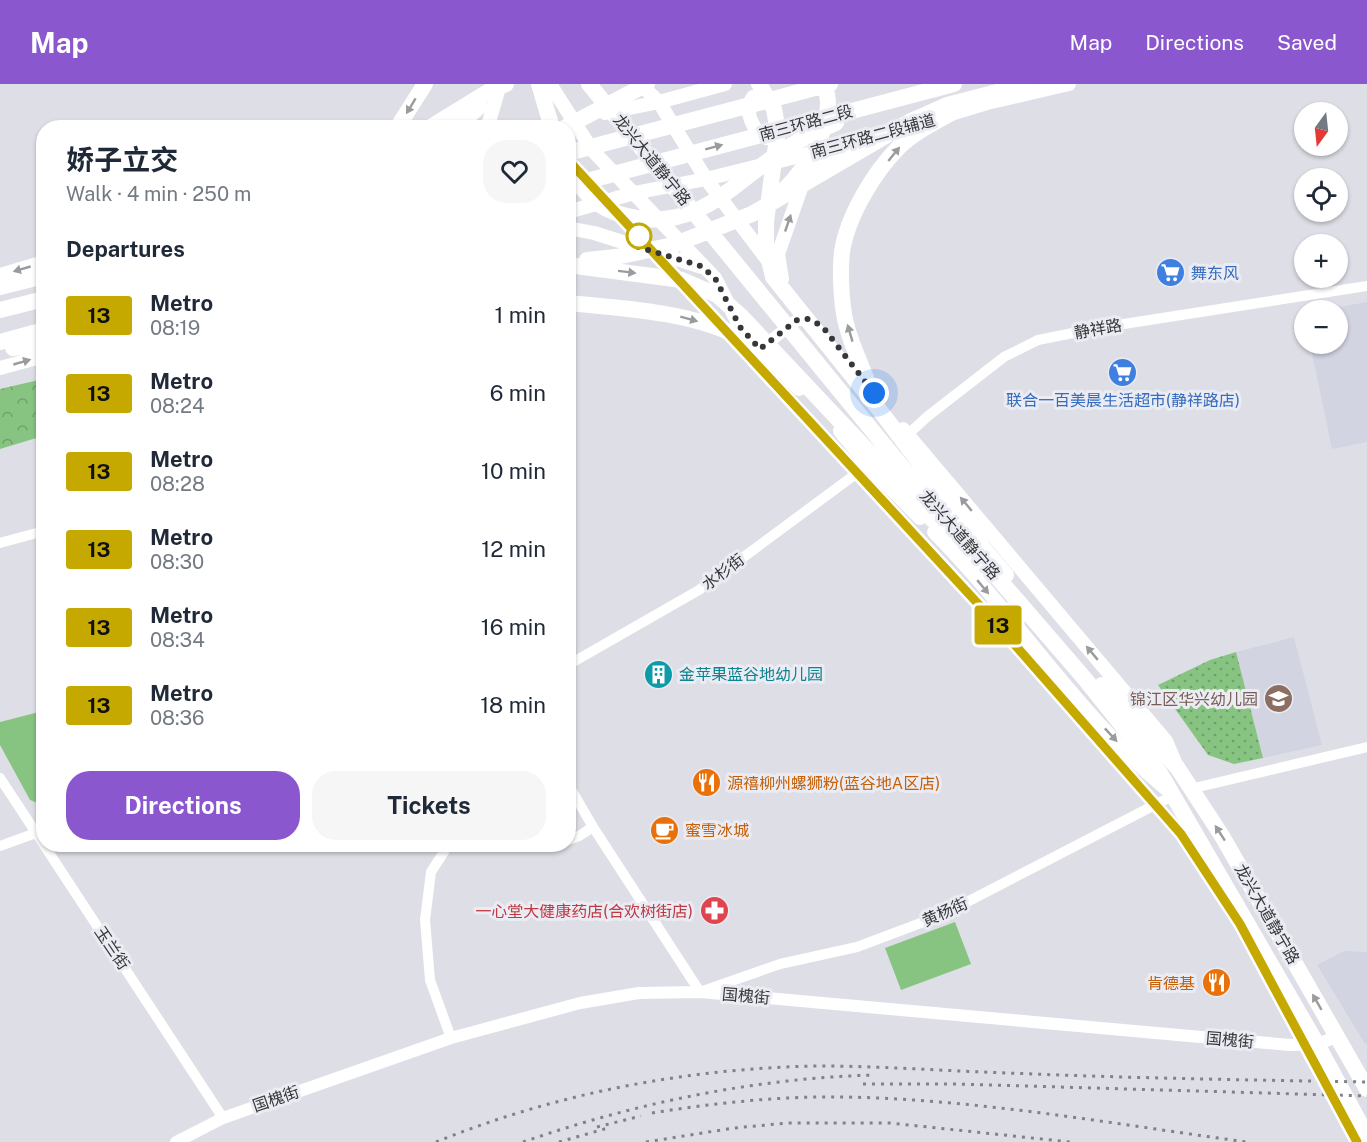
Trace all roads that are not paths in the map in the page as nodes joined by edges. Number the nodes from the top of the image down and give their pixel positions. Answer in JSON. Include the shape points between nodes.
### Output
{"nodes":[{"id":1,"x":425,"y":84,"type":"edge"},
{"id":2,"x":500,"y":84,"type":"edge"},
{"id":3,"x":506,"y":84,"type":"edge"},
{"id":4,"x":514,"y":84,"type":"edge"},
{"id":5,"x":539,"y":84,"type":"edge"},
{"id":6,"x":550,"y":84,"type":"edge"},
{"id":7,"x":589,"y":84,"type":"edge"},
{"id":8,"x":601,"y":84,"type":"edge"},
{"id":9,"x":640,"y":84,"type":"edge"},
{"id":10,"x":647,"y":84,"type":"edge"},
{"id":11,"x":725,"y":84,"type":"edge"},
{"id":12,"x":759,"y":84,"type":"edge"},
{"id":13,"x":764,"y":84,"type":"edge"},
{"id":14,"x":824,"y":84,"type":"edge"},
{"id":15,"x":830,"y":84,"type":"edge"},
{"id":16,"x":954,"y":84,"type":"edge"},
{"id":17,"x":1028,"y":84,"type":"edge"},
{"id":18,"x":1069,"y":84,"type":"edge"},
{"id":19,"x":1004,"y":90,"type":"junction"},
{"id":20,"x":659,"y":102,"type":"junction"},
{"id":21,"x":880,"y":103,"type":"junction"},
{"id":22,"x":402,"y":120,"type":"edge"},
{"id":23,"x":442,"y":120,"type":"edge"},
{"id":24,"x":464,"y":120,"type":"edge"},
{"id":25,"x":490,"y":120,"type":"edge"},
{"id":26,"x":550,"y":120,"type":"edge"},
{"id":27,"x":568,"y":120,"type":"edge"},
{"id":28,"x":575,"y":120,"type":"edge"},
{"id":29,"x":576,"y":121,"type":"edge"},
{"id":30,"x":576,"y":131,"type":"edge"},
{"id":31,"x":865,"y":141,"type":"junction"},
{"id":32,"x":821,"y":148,"type":"junction"},
{"id":33,"x":576,"y":151,"type":"edge"},
{"id":34,"x":706,"y":179,"type":"junction"},
{"id":35,"x":576,"y":181,"type":"edge"},
{"id":36,"x":576,"y":184,"type":"edge"},
{"id":37,"x":634,"y":193,"type":"junction"},
{"id":38,"x":773,"y":202,"type":"junction"},
{"id":39,"x":576,"y":210,"type":"edge"},
{"id":40,"x":576,"y":230,"type":"edge"},
{"id":41,"x":576,"y":262,"type":"edge"},
{"id":42,"x":36,"y":264,"type":"edge"},
{"id":43,"x":576,"y":264,"type":"edge"},
{"id":44,"x":0,"y":275,"type":"edge"},
{"id":45,"x":36,"y":278,"type":"edge"},
{"id":46,"x":715,"y":278,"type":"junction"},
{"id":47,"x":782,"y":279,"type":"junction"},
{"id":48,"x":1367,"y":286,"type":"edge"},
{"id":49,"x":0,"y":287,"type":"edge"},
{"id":50,"x":36,"y":301,"type":"edge"},
{"id":51,"x":576,"y":304,"type":"edge"},
{"id":52,"x":0,"y":310,"type":"edge"},
{"id":53,"x":822,"y":326,"type":"junction"},
{"id":54,"x":36,"y":332,"type":"edge"},
{"id":55,"x":0,"y":342,"type":"edge"},
{"id":56,"x":36,"y":344,"type":"edge"},
{"id":57,"x":0,"y":349,"type":"edge"},
{"id":58,"x":760,"y":349,"type":"junction"},
{"id":59,"x":36,"y":358,"type":"edge"},
{"id":60,"x":0,"y":369,"type":"edge"},
{"id":61,"x":799,"y":378,"type":"junction"},
{"id":62,"x":878,"y":408,"type":"junction"},
{"id":63,"x":908,"y":435,"type":"junction"},
{"id":64,"x":867,"y":464,"type":"junction"},
{"id":65,"x":941,"y":510,"type":"junction"},
{"id":66,"x":36,"y":533,"type":"edge"},
{"id":67,"x":0,"y":543,"type":"edge"},
{"id":68,"x":576,"y":662,"type":"edge"},
{"id":69,"x":1367,"y":747,"type":"edge"},
{"id":70,"x":1177,"y":767,"type":"junction"},
{"id":71,"x":0,"y":778,"type":"edge"},
{"id":72,"x":1190,"y":789,"type":"junction"},
{"id":73,"x":1174,"y":795,"type":"junction"},
{"id":74,"x":576,"y":798,"type":"edge"},
{"id":75,"x":36,"y":827,"type":"edge"},
{"id":76,"x":593,"y":827,"type":"junction"},
{"id":77,"x":36,"y":832,"type":"edge"},
{"id":78,"x":576,"y":837,"type":"edge"},
{"id":79,"x":0,"y":846,"type":"edge"},
{"id":80,"x":52,"y":852,"type":"edge"},
{"id":81,"x":444,"y":852,"type":"edge"},
{"id":82,"x":700,"y":992,"type":"junction"},
{"id":83,"x":1337,"y":1037,"type":"junction"},
{"id":84,"x":451,"y":1038,"type":"junction"},
{"id":85,"x":1317,"y":1044,"type":"junction"},
{"id":86,"x":1367,"y":1089,"type":"edge"},
{"id":87,"x":223,"y":1118,"type":"junction"},
{"id":88,"x":1367,"y":1136,"type":"edge"},
{"id":89,"x":176,"y":1142,"type":"edge"}],
"edges":[{"from":1,"to":22,"type":"main road","one_way":true},
{"from":2,"to":25,"type":"main road"},
{"from":3,"to":23,"type":"main road"},
{"from":4,"to":24,"type":"main road"},
{"from":5,"to":26,"type":"main road"},
{"from":6,"to":27,"type":"main road"},
{"from":7,"to":65,"type":"main road","name":"龙兴大道静宁路"},
{"from":8,"to":65,"type":"main road","name":"龙兴大道静宁路"},
{"from":9,"to":20,"type":"main road"},
{"from":10,"to":28,"type":"main road"},
{"from":11,"to":20,"type":"main road"},
{"from":12,"to":62,"type":"main road","via":[[776,120],[766,222],[766,246],[773,277]]},
{"from":13,"to":32,"type":"main road","via":[[750,101],[749,119],[759,135],[789,147]]},
{"from":14,"to":38,"type":"main road","via":[[828,103],[819,141],[794,180]]},
{"from":15,"to":33,"type":"main road","name":"南三环路二段"},
{"from":16,"to":21,"type":"main road","name":"南三环路二段"},
{"from":17,"to":19,"type":"main road"},
{"from":18,"to":31,"type":"main road","name":"南三环路二段辅道","via":[[987,103]]},
{"from":19,"to":38,"type":"main road","via":[[947,105],[911,121]]},
{"from":62,"to":19,"type":"main road","one_way":true,"via":[[843,309],[842,250],[850,225],[868,186],[899,146],[965,104]]},
{"from":20,"to":29,"type":"main road"},
{"from":20,"to":34,"type":"main road"},
{"from":21,"to":35,"type":"main road","via":[[779,153],[706,206],[685,216],[663,220],[615,214],[588,197]]},
{"from":36,"to":21,"type":"main road","name":"南三环路二段","one_way":true},
{"from":30,"to":37,"type":"main road"},
{"from":31,"to":32,"type":"main road","name":"南三环路二段辅道"},
{"from":47,"to":31,"type":"main road","one_way":true,"via":[[778,254],[807,171],[817,162]]},
{"from":32,"to":34,"type":"main road","name":"南三环路二段辅道"},
{"from":34,"to":37,"type":"main road","name":"南三环路二段辅道"},
{"from":34,"to":47,"type":"main road"},
{"from":37,"to":39,"type":"main road","name":"南三环路二段辅道"},
{"from":37,"to":46,"type":"main road"},
{"from":38,"to":41,"type":"main road","via":[[673,244]]},
{"from":40,"to":46,"type":"main road","via":[[701,266]]},
{"from":42,"to":44,"type":"main road","one_way":true},
{"from":43,"to":61,"type":"main road","one_way":true,"via":[[682,280],[717,295]]},
{"from":45,"to":49,"type":"main road"},
{"from":46,"to":58,"type":"main road","via":[[740,327]]},
{"from":47,"to":53,"type":"main road"},
{"from":48,"to":63,"type":"street","name":"静祥路","via":[[1038,340],[1004,357]]},
{"from":50,"to":52,"type":"main road"},
{"from":51,"to":61,"type":"main road","one_way":true,"via":[[686,318],[727,331],[765,352]]},
{"from":53,"to":58,"type":"street","via":[[808,319],[797,320]]},
{"from":53,"to":63,"type":"main road"},
{"from":54,"to":55,"type":"main road"},
{"from":56,"to":57,"type":"main road"},
{"from":58,"to":64,"type":"main road","via":[[836,426]]},
{"from":60,"to":59,"type":"main road","one_way":true},
{"from":61,"to":65,"type":"main road"},
{"from":62,"to":65,"type":"main road"},
{"from":63,"to":64,"type":"street","name":"静祥路"},
{"from":70,"to":63,"type":"main road","one_way":true,"via":[[1166,741]]},
{"from":64,"to":68,"type":"street","name":"水杉街","via":[[699,590]]},
{"from":64,"to":73,"type":"main road","one_way":true,"via":[[955,553],[1071,692],[1141,768]]},
{"from":65,"to":70,"type":"main road","name":"龙兴大道静宁路","via":[[981,544],[1083,666]]},
{"from":65,"to":73,"type":"main road","name":"龙兴大道静宁路","via":[[967,553],[998,578],[1084,679]]},
{"from":66,"to":67,"type":"street"},
{"from":69,"to":72,"type":"street"},
{"from":70,"to":72,"type":"main road","name":"龙兴大道静宁路"},
{"from":71,"to":75,"type":"street","name":"玉兰街"},
{"from":83,"to":72,"type":"main road","name":"龙兴大道静宁路","one_way":true,"via":[[1222,836]]},
{"from":73,"to":82,"type":"street","name":"黄杨街","via":[[942,915],[857,947],[780,964]]},
{"from":73,"to":85,"type":"main road","name":"龙兴大道静宁路"},
{"from":74,"to":76,"type":"street"},
{"from":76,"to":78,"type":"street"},
{"from":76,"to":82,"type":"street"},
{"from":77,"to":79,"type":"street"},
{"from":80,"to":87,"type":"street","name":"玉兰街"},
{"from":81,"to":84,"type":"street","via":[[431,872],[425,920],[430,980]]},
{"from":82,"to":84,"type":"street","name":"国槐街","via":[[639,993],[580,1003]]},
{"from":82,"to":85,"type":"street","name":"国槐街","via":[[1279,1044]]},
{"from":83,"to":85,"type":"street","name":"国槐街"},
{"from":83,"to":86,"type":"main road","name":"龙兴大道静宁路"},
{"from":84,"to":87,"type":"street","name":"国槐街"},
{"from":85,"to":88,"type":"main road","name":"龙兴大道静宁路"},
{"from":87,"to":89,"type":"street","name":"国槐街"}]}
